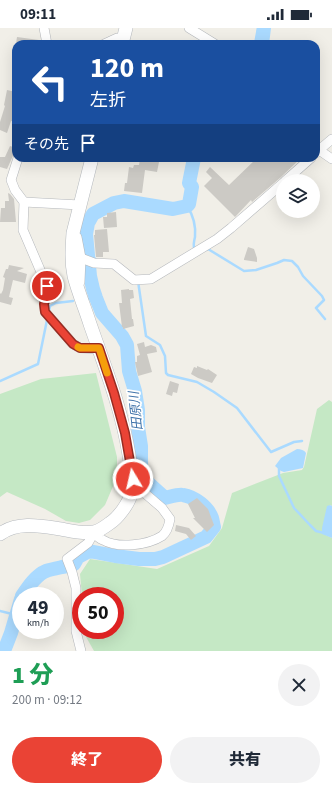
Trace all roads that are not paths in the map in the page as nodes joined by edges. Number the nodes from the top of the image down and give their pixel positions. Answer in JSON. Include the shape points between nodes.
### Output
{"nodes":[{"id":1,"x":44,"y":28,"type":"edge"},
{"id":2,"x":189,"y":28,"type":"edge"},
{"id":3,"x":124,"y":37,"type":"edge"},
{"id":4,"x":46,"y":40,"type":"edge"},
{"id":5,"x":113,"y":40,"type":"edge"},
{"id":6,"x":208,"y":40,"type":"edge"},
{"id":7,"x":332,"y":139,"type":"edge"},
{"id":8,"x":320,"y":149,"type":"edge"},
{"id":9,"x":320,"y":154,"type":"edge"},
{"id":10,"x":332,"y":160,"type":"edge"},
{"id":11,"x":17,"y":162,"type":"edge"},
{"id":12,"x":91,"y":162,"type":"edge"},
{"id":13,"x":304,"y":162,"type":"edge"},
{"id":14,"x":292,"y":174,"type":"edge"},
{"id":15,"x":276,"y":189,"type":"edge"},
{"id":16,"x":24,"y":202,"type":"junction"},
{"id":17,"x":80,"y":205,"type":"junction"},
{"id":18,"x":73,"y":233,"type":"junction"},
{"id":19,"x":83,"y":259,"type":"junction"},
{"id":20,"x":77,"y":286,"type":"junction"},
{"id":21,"x":99,"y":348,"type":"junction"},
{"id":22,"x":133,"y":479,"type":"junction"},
{"id":23,"x":95,"y":532,"type":"junction"},
{"id":24,"x":0,"y":534,"type":"edge"},
{"id":25,"x":81,"y":651,"type":"edge"}],
"edges":[{"from":1,"to":4,"type":"street"},
{"from":2,"to":6,"type":"street"},
{"from":3,"to":5,"type":"street"},
{"from":7,"to":8,"type":"street"},
{"from":9,"to":10,"type":"street"},
{"from":11,"to":16,"type":"street","via":[[11,180]]},
{"from":12,"to":17,"type":"main road"},
{"from":13,"to":14,"type":"street"},
{"from":15,"to":19,"type":"street","via":[[217,239],[152,279],[134,280],[114,264],[94,263]]},
{"from":16,"to":17,"type":"street"},
{"from":16,"to":21,"type":"street","via":[[23,230],[47,286],[45,312],[73,344],[80,348]]},
{"from":17,"to":18,"type":"main road"},
{"from":18,"to":19,"type":"street","via":[[77,237]]},
{"from":18,"to":20,"type":"main road","via":[[72,266]]},
{"from":19,"to":20,"type":"street","via":[[80,282]]},
{"from":20,"to":21,"type":"main road"},
{"from":21,"to":22,"type":"main road","via":[[125,433]]},
{"from":22,"to":23,"type":"main road","via":[[131,495],[119,514]]},
{"from":22,"to":23,"type":"street","via":[[170,519],[166,531],[162,536],[137,545],[107,542],[98,538]]},
{"from":23,"to":24,"type":"main road","via":[[25,525],[5,530]]},
{"from":23,"to":25,"type":"street","via":[[88,543],[67,560],[76,588],[76,631]]}]}
